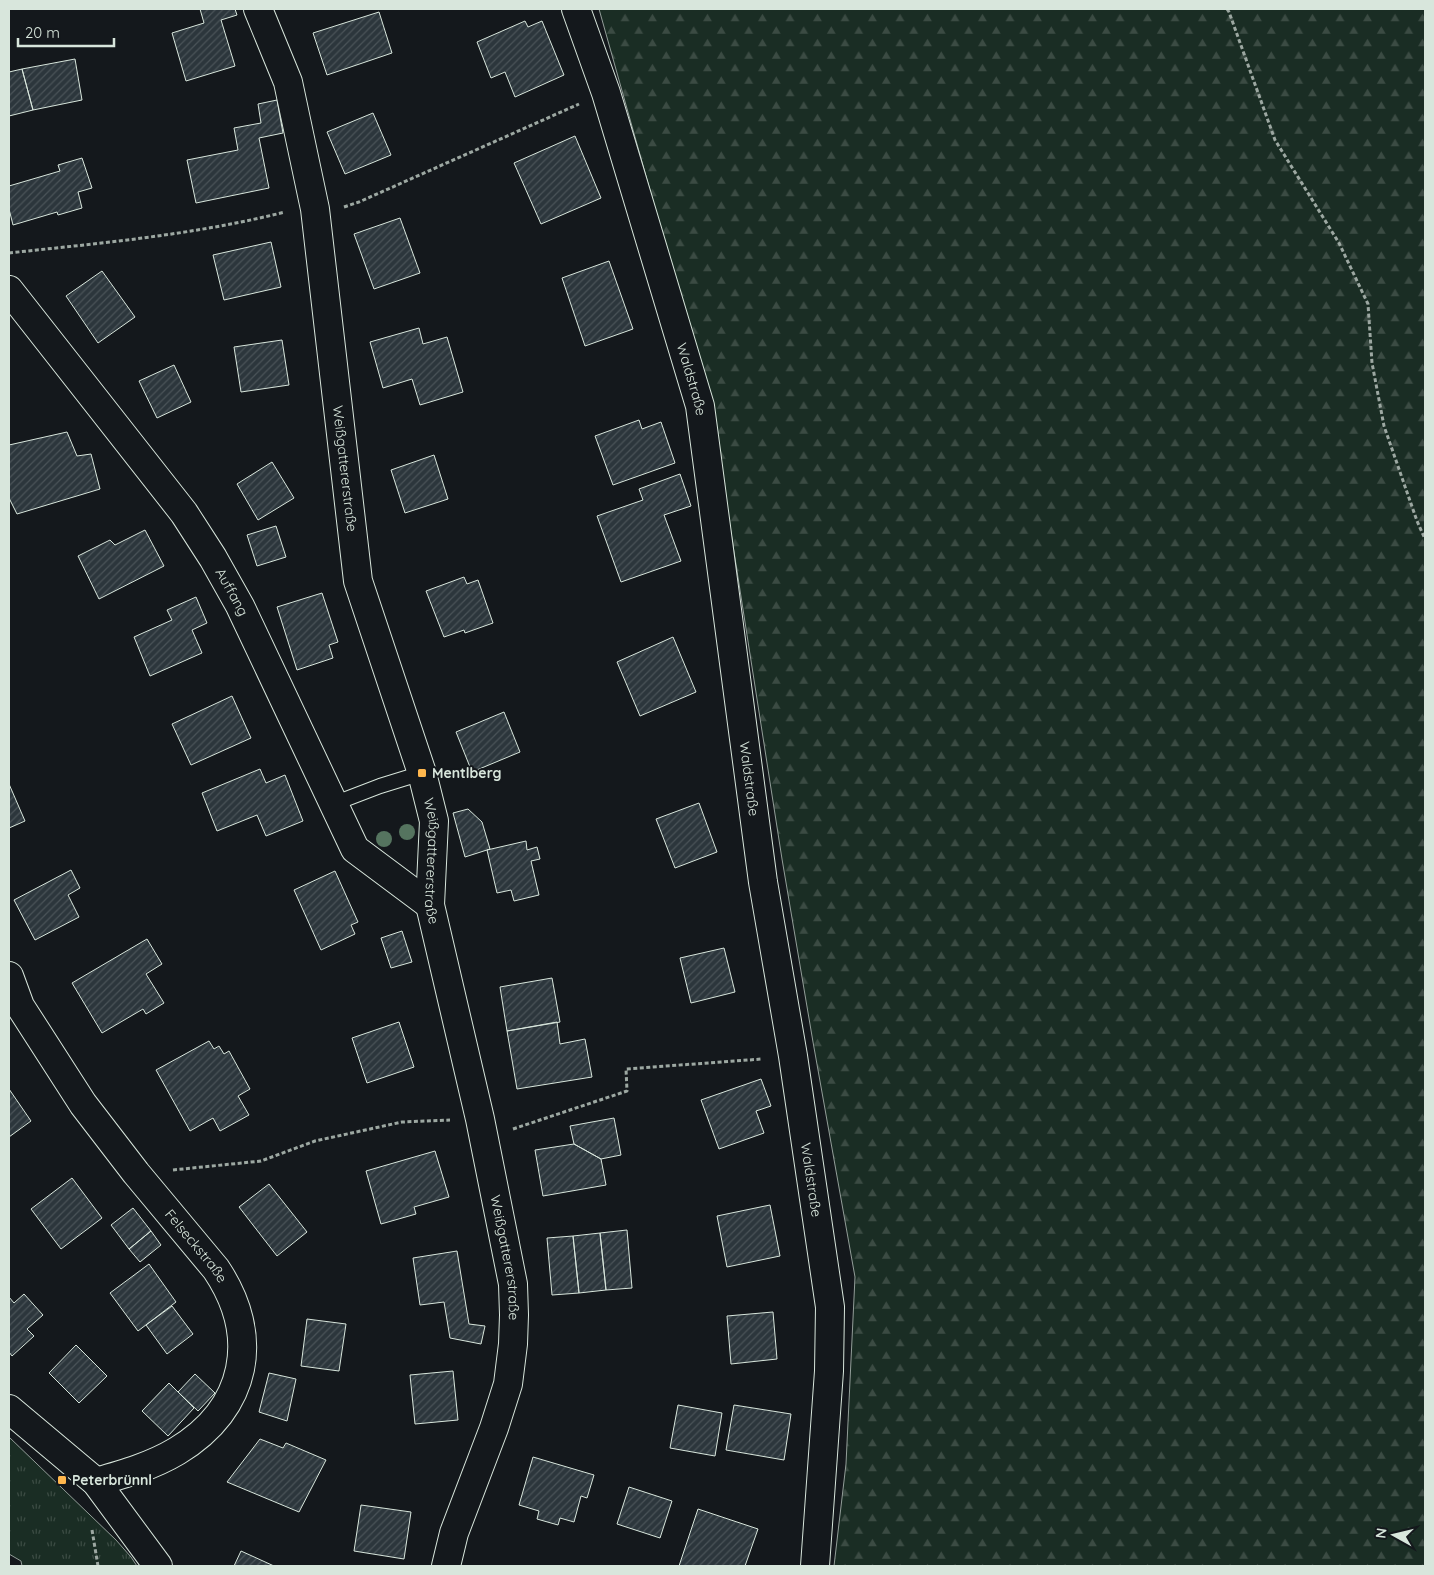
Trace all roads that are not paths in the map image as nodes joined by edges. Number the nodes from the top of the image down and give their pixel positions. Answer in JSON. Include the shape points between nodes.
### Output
{"nodes":[{"id":1,"x":258,"y":9,"type":"edge"},
{"id":2,"x":576,"y":9,"type":"edge"},
{"id":3,"x":9,"y":290,"type":"edge"},
{"id":4,"x":422,"y":773,"type":"junction"},
{"id":5,"x":333,"y":804,"type":"junction"},
{"id":6,"x":430,"y":905,"type":"junction"},
{"id":7,"x":9,"y":976,"type":"edge"},
{"id":8,"x":9,"y":1409,"type":"edge"},
{"id":9,"x":96,"y":1482,"type":"junction"},
{"id":10,"x":158,"y":1566,"type":"edge"},
{"id":11,"x":446,"y":1566,"type":"edge"},
{"id":12,"x":815,"y":1566,"type":"edge"}],
"edges":[{"from":1,"to":4,"type":"street","name":"Weißgattererstraße","via":[[288,82],[315,210],[358,581]]},
{"from":2,"to":12,"type":"street","name":"Waldstraße","via":[[606,92],[700,406],[763,882],[793,1056],[830,1307],[829,1371]]},
{"from":3,"to":5,"type":"street","name":"Auffang","via":[[184,513],[213,558],[240,606]]},
{"from":4,"to":5,"type":"lane"},
{"from":4,"to":6,"type":"street","name":"Weißgattererstraße","via":[[434,821]]},
{"from":5,"to":6,"type":"street","name":"Auffang","via":[[355,849]]},
{"from":6,"to":11,"type":"street","name":"Weißgattererstraße","via":[[480,1119],[513,1284],[513,1344],[508,1384],[454,1533]]},
{"from":7,"to":9,"type":"street","name":"Felseckstraße","via":[[20,1006],[107,1137],[226,1284],[242,1331],[239,1376],[228,1403],[216,1419],[201,1434],[159,1461]]},
{"from":8,"to":9,"type":"street"},
{"from":9,"to":10,"type":"street"}]}
